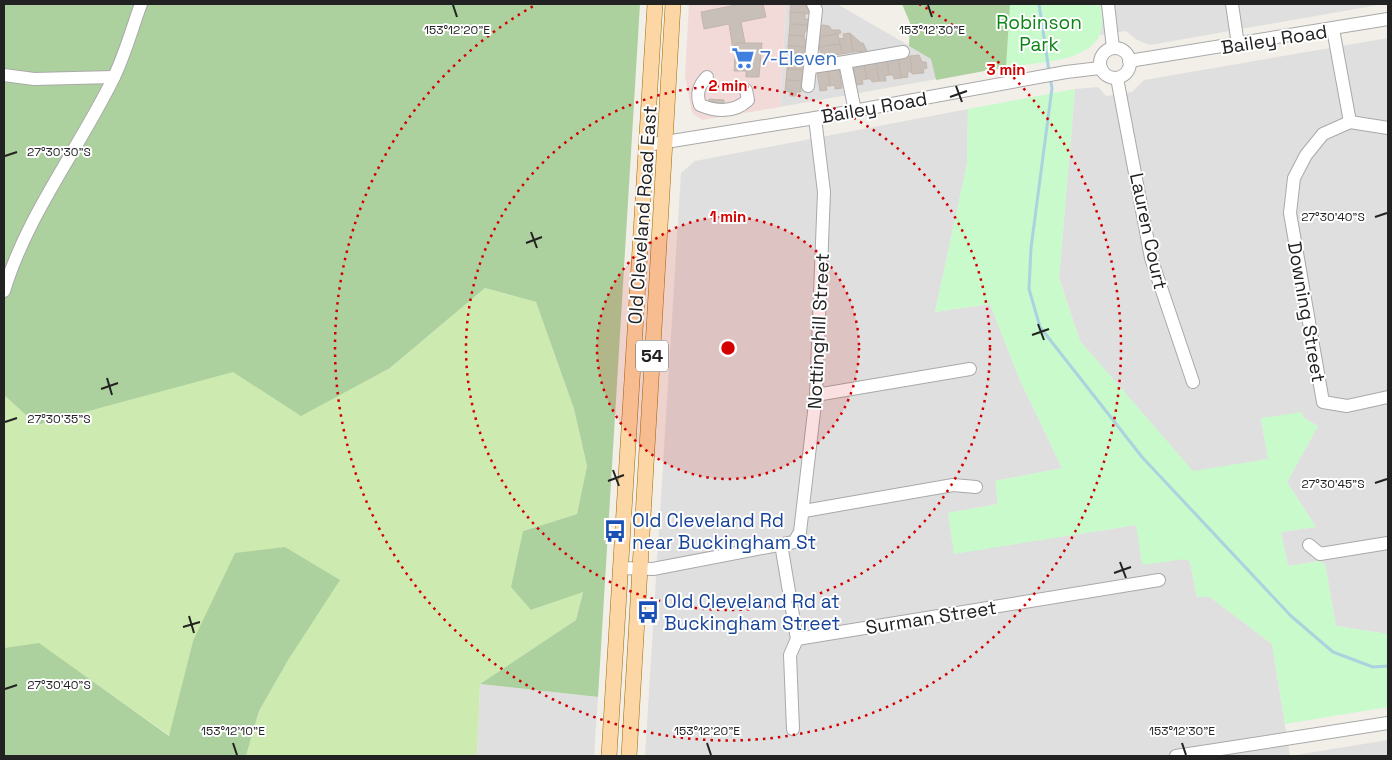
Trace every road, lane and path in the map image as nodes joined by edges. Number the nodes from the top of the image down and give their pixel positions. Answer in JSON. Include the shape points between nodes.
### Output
{"nodes":[{"id":1,"x":141,"y":4,"type":"edge"},
{"id":2,"x":655,"y":4,"type":"edge"},
{"id":3,"x":673,"y":4,"type":"edge"},
{"id":4,"x":813,"y":4,"type":"edge"},
{"id":5,"x":1108,"y":4,"type":"edge"},
{"id":6,"x":1232,"y":4,"type":"edge"},
{"id":7,"x":1388,"y":20,"type":"edge"},
{"id":8,"x":1333,"y":29,"type":"junction"},
{"id":9,"x":1238,"y":45,"type":"junction"},
{"id":10,"x":1113,"y":48,"type":"junction"},
{"id":11,"x":903,"y":52,"type":"dead end"},
{"id":12,"x":1129,"y":61,"type":"junction"},
{"id":13,"x":845,"y":62,"type":"junction"},
{"id":14,"x":812,"y":67,"type":"junction"},
{"id":15,"x":1100,"y":68,"type":"junction"},
{"id":16,"x":4,"y":76,"type":"edge"},
{"id":17,"x":114,"y":77,"type":"junction"},
{"id":18,"x":706,"y":77,"type":"dead end"},
{"id":19,"x":1117,"y":78,"type":"junction"},
{"id":20,"x":808,"y":86,"type":"dead end"},
{"id":21,"x":746,"y":90,"type":"dead end"},
{"id":22,"x":855,"y":111,"type":"junction"},
{"id":23,"x":815,"y":118,"type":"junction"},
{"id":24,"x":1350,"y":122,"type":"junction"},
{"id":25,"x":1388,"y":128,"type":"edge"},
{"id":26,"x":665,"y":142,"type":"junction"},
{"id":27,"x":647,"y":145,"type":"junction"},
{"id":28,"x":4,"y":291,"type":"edge"},
{"id":29,"x":970,"y":369,"type":"dead end"},
{"id":30,"x":1193,"y":382,"type":"dead end"},
{"id":31,"x":816,"y":395,"type":"junction"},
{"id":32,"x":1388,"y":397,"type":"edge"},
{"id":33,"x":976,"y":487,"type":"dead end"},
{"id":34,"x":804,"y":511,"type":"junction"},
{"id":35,"x":1388,"y":543,"type":"edge"},
{"id":36,"x":781,"y":544,"type":"junction"},
{"id":37,"x":1309,"y":545,"type":"dead end"},
{"id":38,"x":620,"y":568,"type":"junction"},
{"id":39,"x":640,"y":569,"type":"junction"},
{"id":40,"x":1159,"y":580,"type":"dead end"},
{"id":41,"x":798,"y":639,"type":"junction"},
{"id":42,"x":1388,"y":723,"type":"edge"},
{"id":43,"x":793,"y":729,"type":"dead end"},
{"id":44,"x":609,"y":756,"type":"edge"},
{"id":45,"x":628,"y":756,"type":"edge"},
{"id":46,"x":1176,"y":756,"type":"edge"}],
"edges":[{"from":1,"to":17,"type":"street"},
{"from":2,"to":27,"type":"main road","name":"Old Cleveland Road East","number":"54"},
{"from":3,"to":26,"type":"main road","name":"Old Cleveland Road East","number":"54"},
{"from":4,"to":14,"type":"street","via":[[816,10]]},
{"from":5,"to":10,"type":"street"},
{"from":6,"to":9,"type":"street"},
{"from":7,"to":8,"type":"street","name":"Bailey Road"},
{"from":8,"to":9,"type":"street","name":"Bailey Road"},
{"from":8,"to":24,"type":"street"},
{"from":9,"to":12,"type":"street","name":"Bailey Road"},
{"from":10,"to":12,"type":"street","via":[[1126,53]]},
{"from":10,"to":15,"type":"street","via":[[1102,55]]},
{"from":11,"to":13,"type":"street"},
{"from":12,"to":19,"type":"street","via":[[1125,74]]},
{"from":13,"to":14,"type":"street"},
{"from":13,"to":22,"type":"street"},
{"from":14,"to":20,"type":"street"},
{"from":15,"to":19,"type":"street","via":[[1105,74]]},
{"from":15,"to":22,"type":"street","name":"Bailey Road"},
{"from":16,"to":17,"type":"street","via":[[34,79]]},
{"from":17,"to":28,"type":"street","via":[[33,222]]},
{"from":18,"to":21,"type":"street","via":[[697,96],[700,105],[712,110],[741,106],[748,100]]},
{"from":19,"to":30,"type":"street","name":"Lauren Court","via":[[1151,258]]},
{"from":22,"to":23,"type":"street","name":"Bailey Road"},
{"from":23,"to":26,"type":"street","name":"Bailey Road"},
{"from":23,"to":31,"type":"street","name":"Nottinghill Street","via":[[824,192]]},
{"from":24,"to":25,"type":"street"},
{"from":24,"to":32,"type":"street","name":"Downing Street","via":[[1323,134],[1306,155],[1294,178],[1290,212],[1323,402],[1347,406]]},
{"from":26,"to":27,"type":"street","name":"Bailey Road"},
{"from":26,"to":39,"type":"main road","name":"Old Cleveland Road East","number":"54"},
{"from":27,"to":38,"type":"main road","name":"Old Cleveland Road East","number":"54"},
{"from":29,"to":31,"type":"street"},
{"from":31,"to":34,"type":"street","name":"Nottinghill Street"},
{"from":33,"to":34,"type":"street","via":[[954,485]]},
{"from":34,"to":36,"type":"street","name":"Nottinghill Street","via":[[800,532],[794,542]]},
{"from":35,"to":37,"type":"street","via":[[1320,554]]},
{"from":36,"to":39,"type":"street"},
{"from":36,"to":41,"type":"street"},
{"from":38,"to":39,"type":"street"},
{"from":38,"to":44,"type":"main road","name":"Old Cleveland Road East","number":"54"},
{"from":39,"to":45,"type":"main road","name":"Old Cleveland Road East","number":"54"},
{"from":40,"to":41,"type":"street","name":"Surman Street"},
{"from":41,"to":43,"type":"street","via":[[790,655]]},
{"from":42,"to":46,"type":"street"}]}
